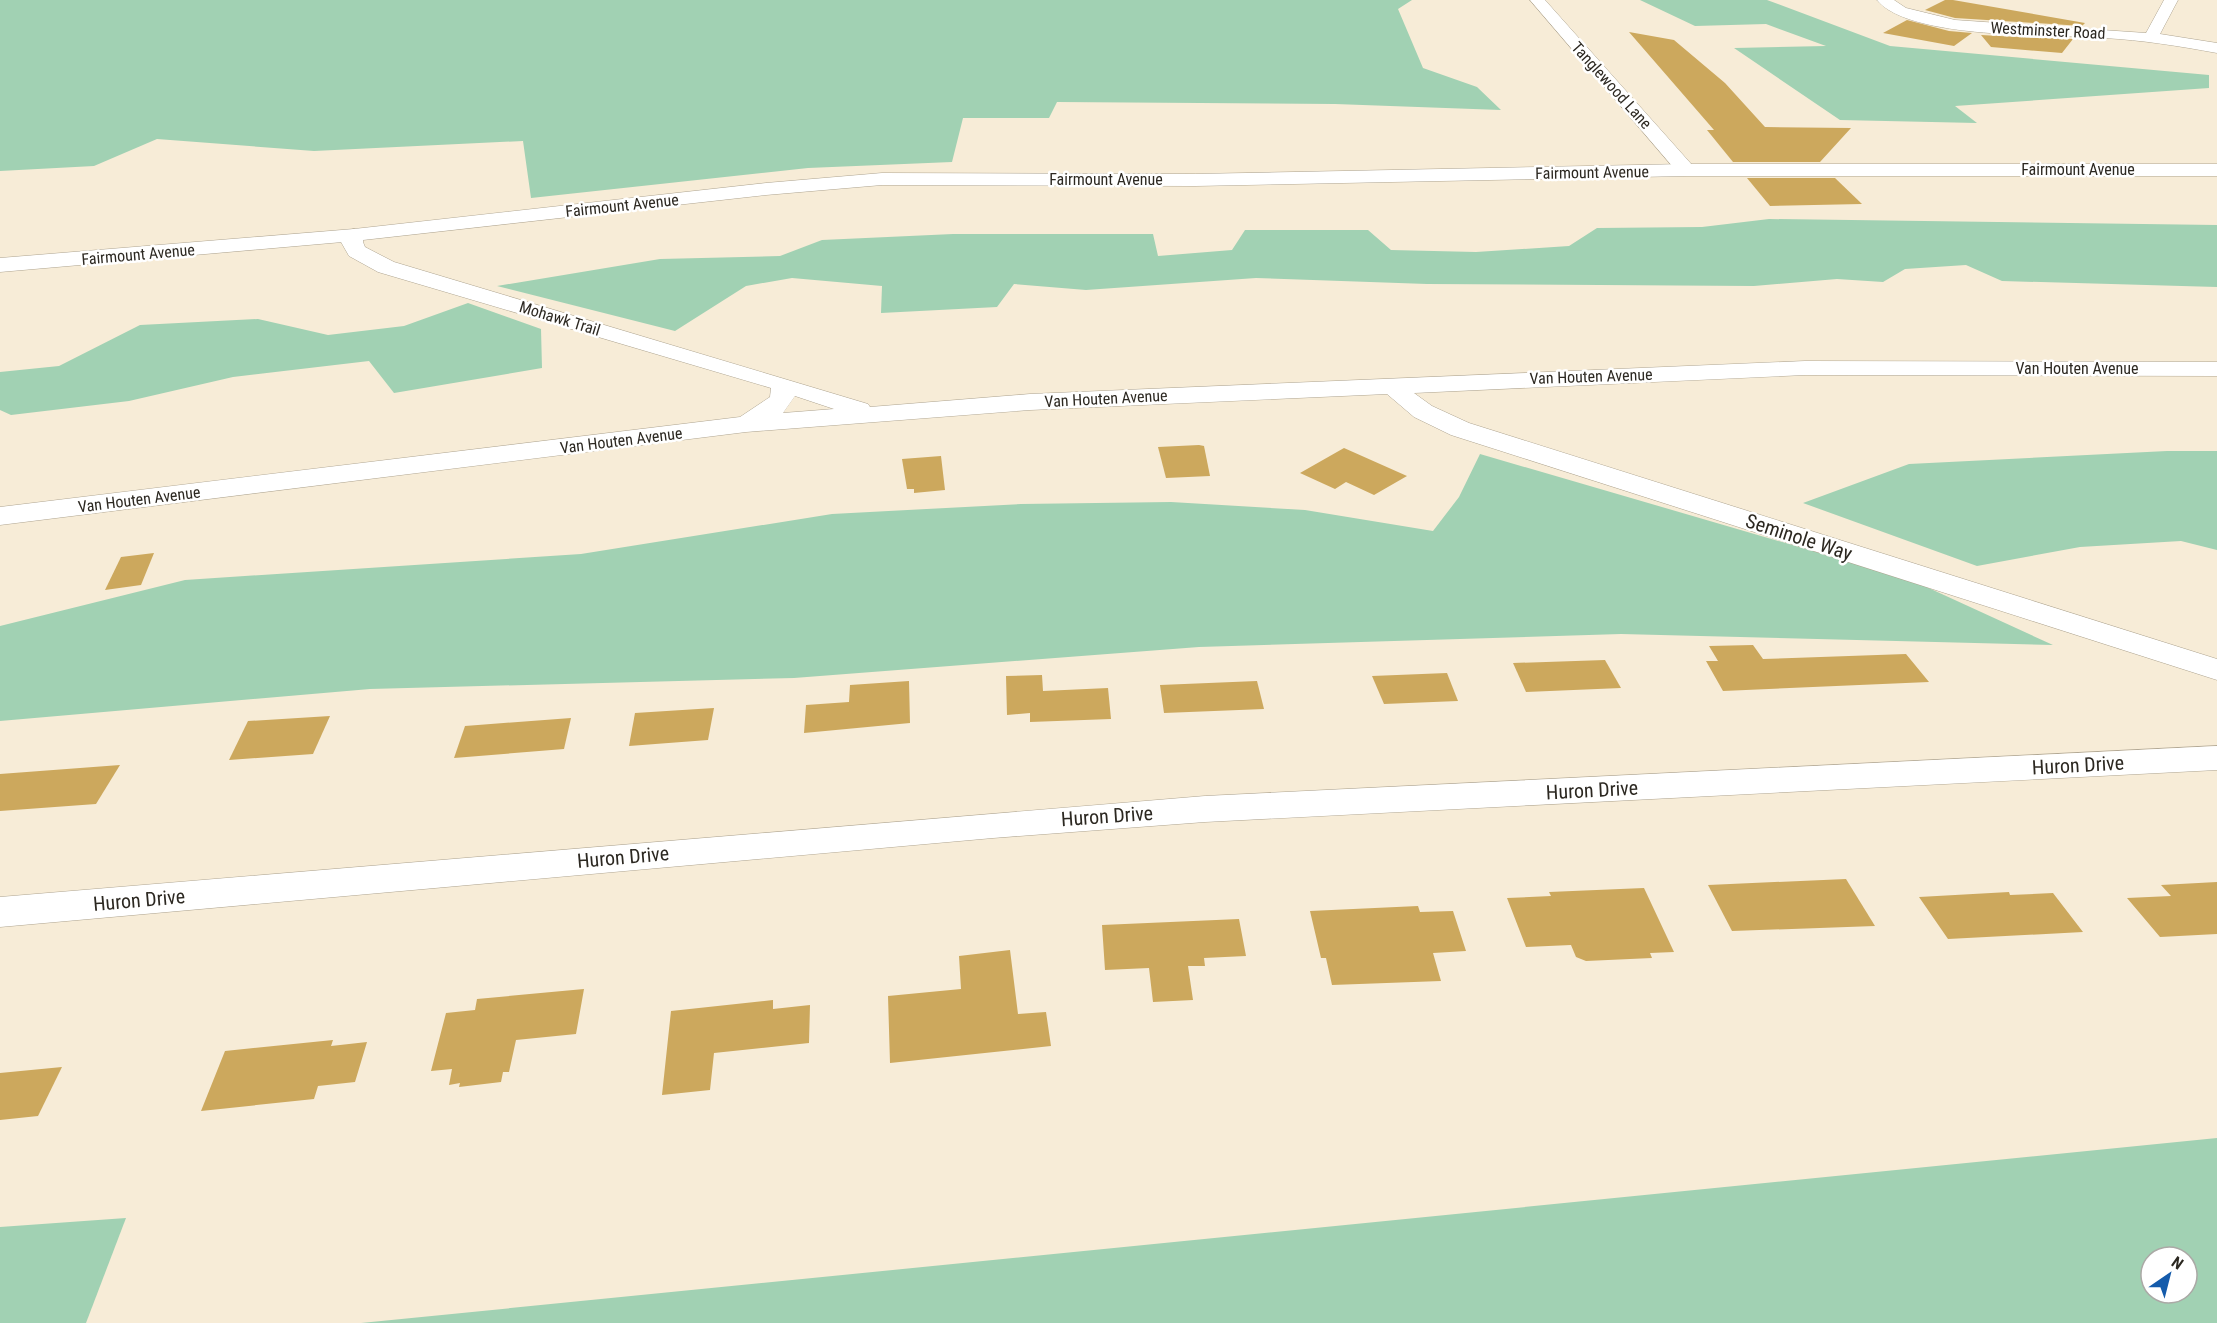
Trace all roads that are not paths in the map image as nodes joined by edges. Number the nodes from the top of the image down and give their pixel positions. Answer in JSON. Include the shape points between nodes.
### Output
{"nodes":[{"id":1,"x":1537,"y":0,"type":"edge"},
{"id":2,"x":1884,"y":0,"type":"edge"},
{"id":3,"x":2171,"y":0,"type":"edge"},
{"id":4,"x":2151,"y":38,"type":"junction"},
{"id":5,"x":2217,"y":48,"type":"edge"},
{"id":6,"x":1686,"y":170,"type":"junction"},
{"id":7,"x":2217,"y":170,"type":"edge"},
{"id":8,"x":354,"y":235,"type":"junction"},
{"id":9,"x":0,"y":265,"type":"edge"},
{"id":10,"x":2217,"y":369,"type":"edge"},
{"id":11,"x":783,"y":384,"type":"junction"},
{"id":12,"x":1393,"y":385,"type":"junction"},
{"id":13,"x":870,"y":413,"type":"junction"},
{"id":14,"x":746,"y":424,"type":"junction"},
{"id":15,"x":0,"y":516,"type":"edge"},
{"id":16,"x":2217,"y":670,"type":"edge"},
{"id":17,"x":2217,"y":758,"type":"edge"},
{"id":18,"x":0,"y":912,"type":"edge"}],
"edges":[{"from":1,"to":6,"type":"street","name":"Tanglewood Lane"},
{"from":2,"to":4,"type":"street","name":"Westminster Road","via":[[1905,12],[1957,24]]},
{"from":3,"to":4,"type":"street"},
{"from":4,"to":5,"type":"street","name":"Westminster Road"},
{"from":6,"to":7,"type":"street","name":"Fairmount Avenue"},
{"from":6,"to":8,"type":"street","name":"Fairmount Avenue","via":[[1195,180],[882,179]]},
{"from":8,"to":9,"type":"street","name":"Fairmount Avenue"},
{"from":8,"to":11,"type":"street","name":"Mohawk Trail","via":[[352,242],[357,251],[386,267]]},
{"from":10,"to":12,"type":"street","name":"Van Houten Avenue","via":[[1804,368]]},
{"from":11,"to":13,"type":"street","name":"Mohawk Trail"},
{"from":11,"to":14,"type":"street","via":[[780,402]]},
{"from":12,"to":13,"type":"street","name":"Van Houten Avenue"},
{"from":12,"to":16,"type":"street","name":"Seminole Way","via":[[1418,409],[1460,429]]},
{"from":13,"to":14,"type":"street","name":"Van Houten Avenue"},
{"from":14,"to":15,"type":"street","name":"Van Houten Avenue"},
{"from":17,"to":18,"type":"street","name":"Huron Drive","via":[[1205,809]]}]}
